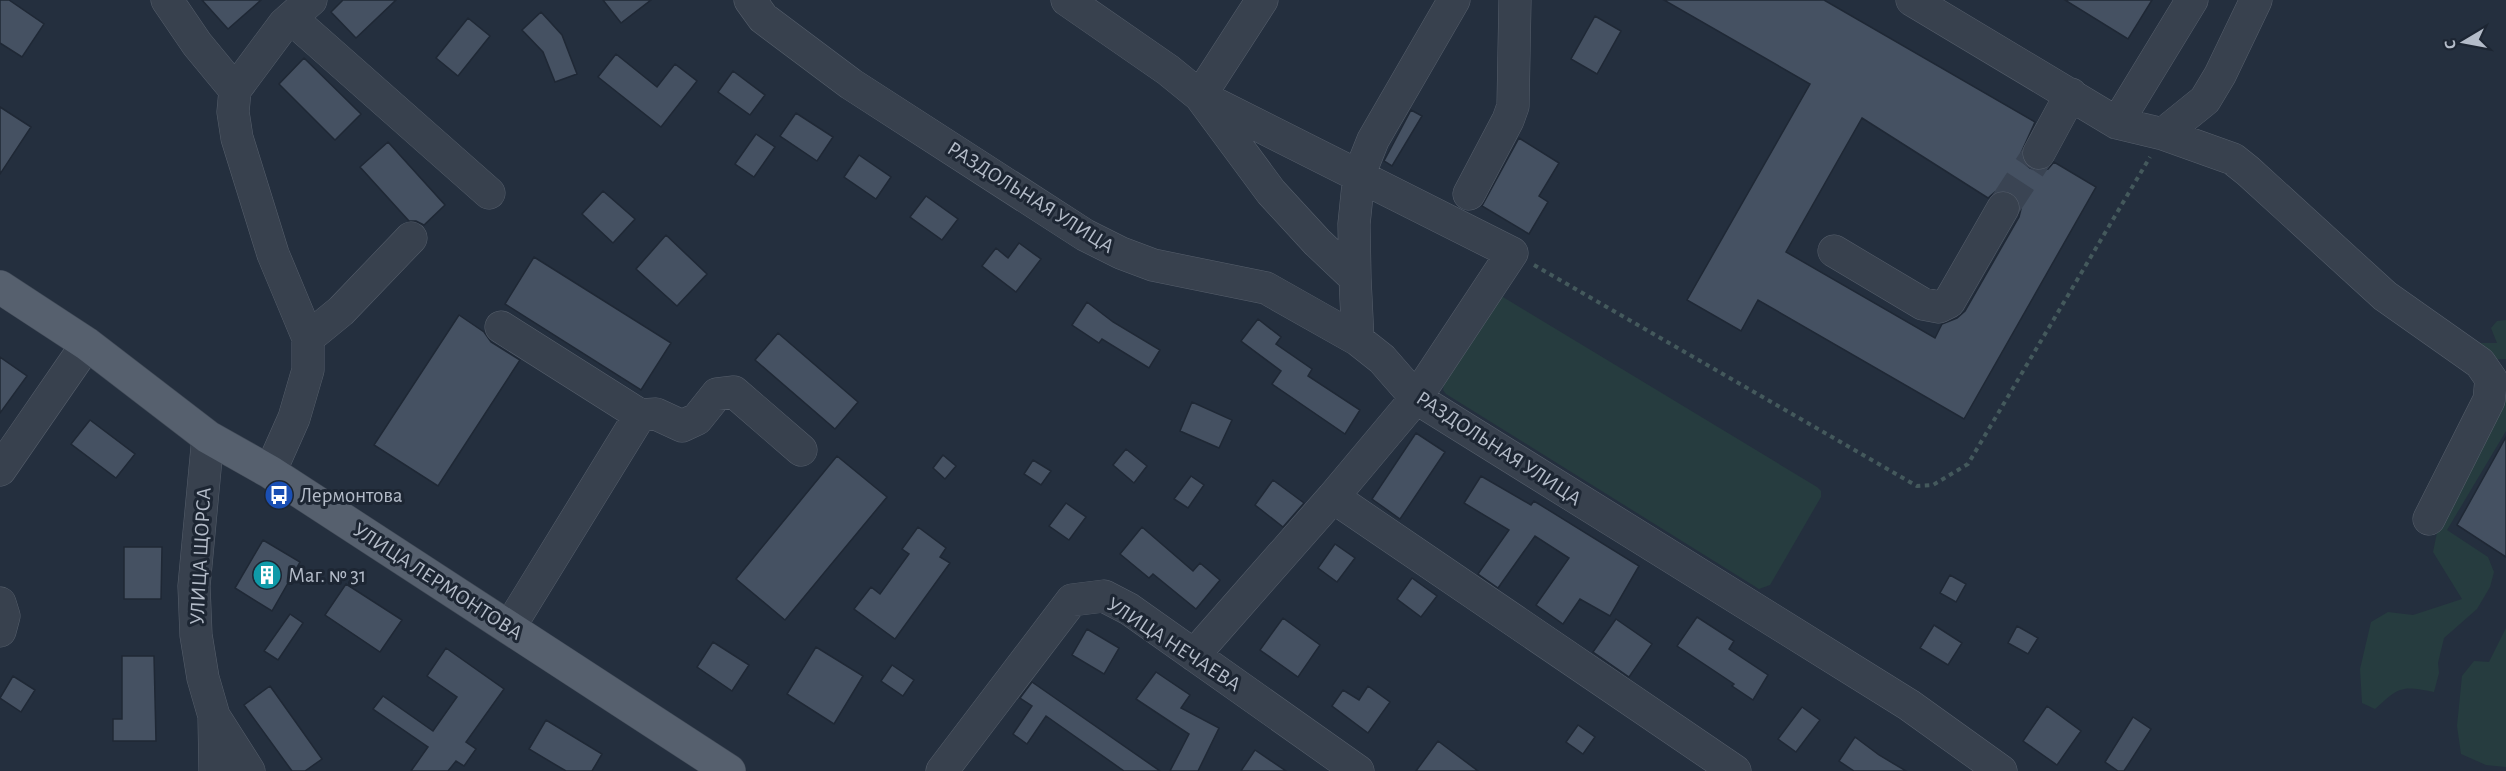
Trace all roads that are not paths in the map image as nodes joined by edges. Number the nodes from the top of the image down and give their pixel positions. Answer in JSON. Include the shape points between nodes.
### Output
{"nodes":[{"id":1,"x":167,"y":0,"type":"edge"},
{"id":2,"x":750,"y":0,"type":"edge"},
{"id":3,"x":1067,"y":0,"type":"edge"},
{"id":4,"x":1262,"y":0,"type":"edge"},
{"id":5,"x":1454,"y":0,"type":"edge"},
{"id":6,"x":1515,"y":0,"type":"edge"},
{"id":7,"x":1912,"y":0,"type":"edge"},
{"id":8,"x":2192,"y":0,"type":"edge"},
{"id":9,"x":2256,"y":0,"type":"edge"},
{"id":10,"x":301,"y":9,"type":"edge"},
{"id":11,"x":1949,"y":9,"type":"edge"},
{"id":12,"x":235,"y":90,"type":"junction"},
{"id":13,"x":2072,"y":94,"type":"junction"},
{"id":14,"x":1200,"y":96,"type":"junction"},
{"id":15,"x":2117,"y":123,"type":"junction"},
{"id":16,"x":2163,"y":134,"type":"junction"},
{"id":17,"x":2039,"y":153,"type":"tunnel mouth"},
{"id":18,"x":1359,"y":175,"type":"junction"},
{"id":19,"x":489,"y":193,"type":"dead end"},
{"id":20,"x":1469,"y":194,"type":"dead end"},
{"id":21,"x":2003,"y":208,"type":"tunnel mouth"},
{"id":22,"x":411,"y":238,"type":"dead end"},
{"id":23,"x":1834,"y":250,"type":"dead end"},
{"id":24,"x":1354,"y":278,"type":"junction"},
{"id":25,"x":0,"y":286,"type":"edge"},
{"id":26,"x":501,"y":327,"type":"dead end"},
{"id":27,"x":308,"y":338,"type":"junction"},
{"id":28,"x":1358,"y":340,"type":"junction"},
{"id":29,"x":87,"y":344,"type":"junction"},
{"id":30,"x":1416,"y":398,"type":"junction"},
{"id":31,"x":640,"y":415,"type":"junction"},
{"id":32,"x":208,"y":437,"type":"junction"},
{"id":33,"x":801,"y":450,"type":"dead end"},
{"id":34,"x":0,"y":470,"type":"edge"},
{"id":35,"x":270,"y":472,"type":"junction"},
{"id":36,"x":1333,"y":497,"type":"junction"},
{"id":37,"x":2430,"y":519,"type":"dead end"},
{"id":38,"x":0,"y":603,"type":"edge"},
{"id":39,"x":509,"y":628,"type":"junction"},
{"id":40,"x":0,"y":631,"type":"edge"},
{"id":41,"x":1194,"y":655,"type":"junction"},
{"id":42,"x":214,"y":716,"type":"junction"},
{"id":43,"x":215,"y":771,"type":"edge"},
{"id":44,"x":249,"y":771,"type":"edge"},
{"id":45,"x":729,"y":771,"type":"edge"},
{"id":46,"x":942,"y":771,"type":"edge"},
{"id":47,"x":1358,"y":771,"type":"edge"},
{"id":48,"x":1735,"y":771,"type":"edge"},
{"id":49,"x":2001,"y":771,"type":"edge"}],
"edges":[{"from":1,"to":12,"type":"street"},
{"from":2,"to":28,"type":"street","name":"РАЗДОЛЬНАЯ УЛИЦА","via":[[763,18],[851,84],[1085,235],[1153,265],[1266,288]]},
{"from":3,"to":14,"type":"street"},
{"from":4,"to":14,"type":"street"},
{"from":5,"to":18,"type":"street","via":[[1373,140]]},
{"from":6,"to":20,"type":"street","via":[[1513,106]]},
{"from":7,"to":11,"type":"street"},
{"from":8,"to":15,"type":"street"},
{"from":9,"to":16,"type":"street","via":[[2205,100]]},
{"from":10,"to":12,"type":"street"},
{"from":10,"to":19,"type":"street"},
{"from":11,"to":13,"type":"street"},
{"from":12,"to":27,"type":"street","via":[[237,138],[273,254]]},
{"from":13,"to":15,"type":"street"},
{"from":13,"to":17,"type":"street"},
{"from":14,"to":18,"type":"street"},
{"from":14,"to":24,"type":"street","via":[[1271,192]]},
{"from":15,"to":16,"type":"street"},
{"from":16,"to":37,"type":"street","via":[[2233,159],[2385,296],[2480,363],[2491,379],[2489,400]]},
{"from":18,"to":24,"type":"street"},
{"from":18,"to":30,"type":"street","via":[[1512,253]]},
{"from":21,"to":23,"type":"street","via":[[1949,302],[1939,307],[1923,304]]},
{"from":22,"to":27,"type":"street","via":[[341,311]]},
{"from":24,"to":28,"type":"street"},
{"from":25,"to":29,"type":"main road","name":"УЛИЦА ЛЕРМОНТОВА"},
{"from":26,"to":31,"type":"street"},
{"from":27,"to":35,"type":"street","via":[[308,370],[294,418]]},
{"from":28,"to":30,"type":"street","name":"РАЗДОЛЬНАЯ УЛИЦА","via":[[1382,358]]},
{"from":29,"to":32,"type":"main road","name":"УЛИЦА ЛЕРМОНТОВА"},
{"from":29,"to":34,"type":"street"},
{"from":30,"to":36,"type":"street"},
{"from":30,"to":49,"type":"street","name":"РАЗДОЛЬНАЯ УЛИЦА","via":[[1909,705]]},
{"from":31,"to":33,"type":"street","via":[[656,414],[682,426],[697,419],[717,394],[734,392]]},
{"from":31,"to":39,"type":"street"},
{"from":32,"to":35,"type":"main road","name":"УЛИЦА ЛЕРМОНТОВА"},
{"from":32,"to":42,"type":"street","name":"УЛИЦА ЩОРСА","via":[[194,586],[196,635]]},
{"from":35,"to":39,"type":"main road","name":"УЛИЦА ЛЕРМОНТОВА"},
{"from":36,"to":41,"type":"street"},
{"from":36,"to":48,"type":"street"},
{"from":38,"to":40,"type":"street","via":[[4,616]]},
{"from":39,"to":45,"type":"main road","name":"УЛИЦА ЛЕРМОНТОВА"},
{"from":41,"to":46,"type":"street","name":"УЛИЦА НЕЧАЕВА","via":[[1104,596],[1072,600]]},
{"from":41,"to":47,"type":"street","name":"УЛИЦА НЕЧАЕВА"},
{"from":42,"to":43,"type":"street"},
{"from":42,"to":44,"type":"street","name":"УЛИЦА ЩОРСА"}]}
